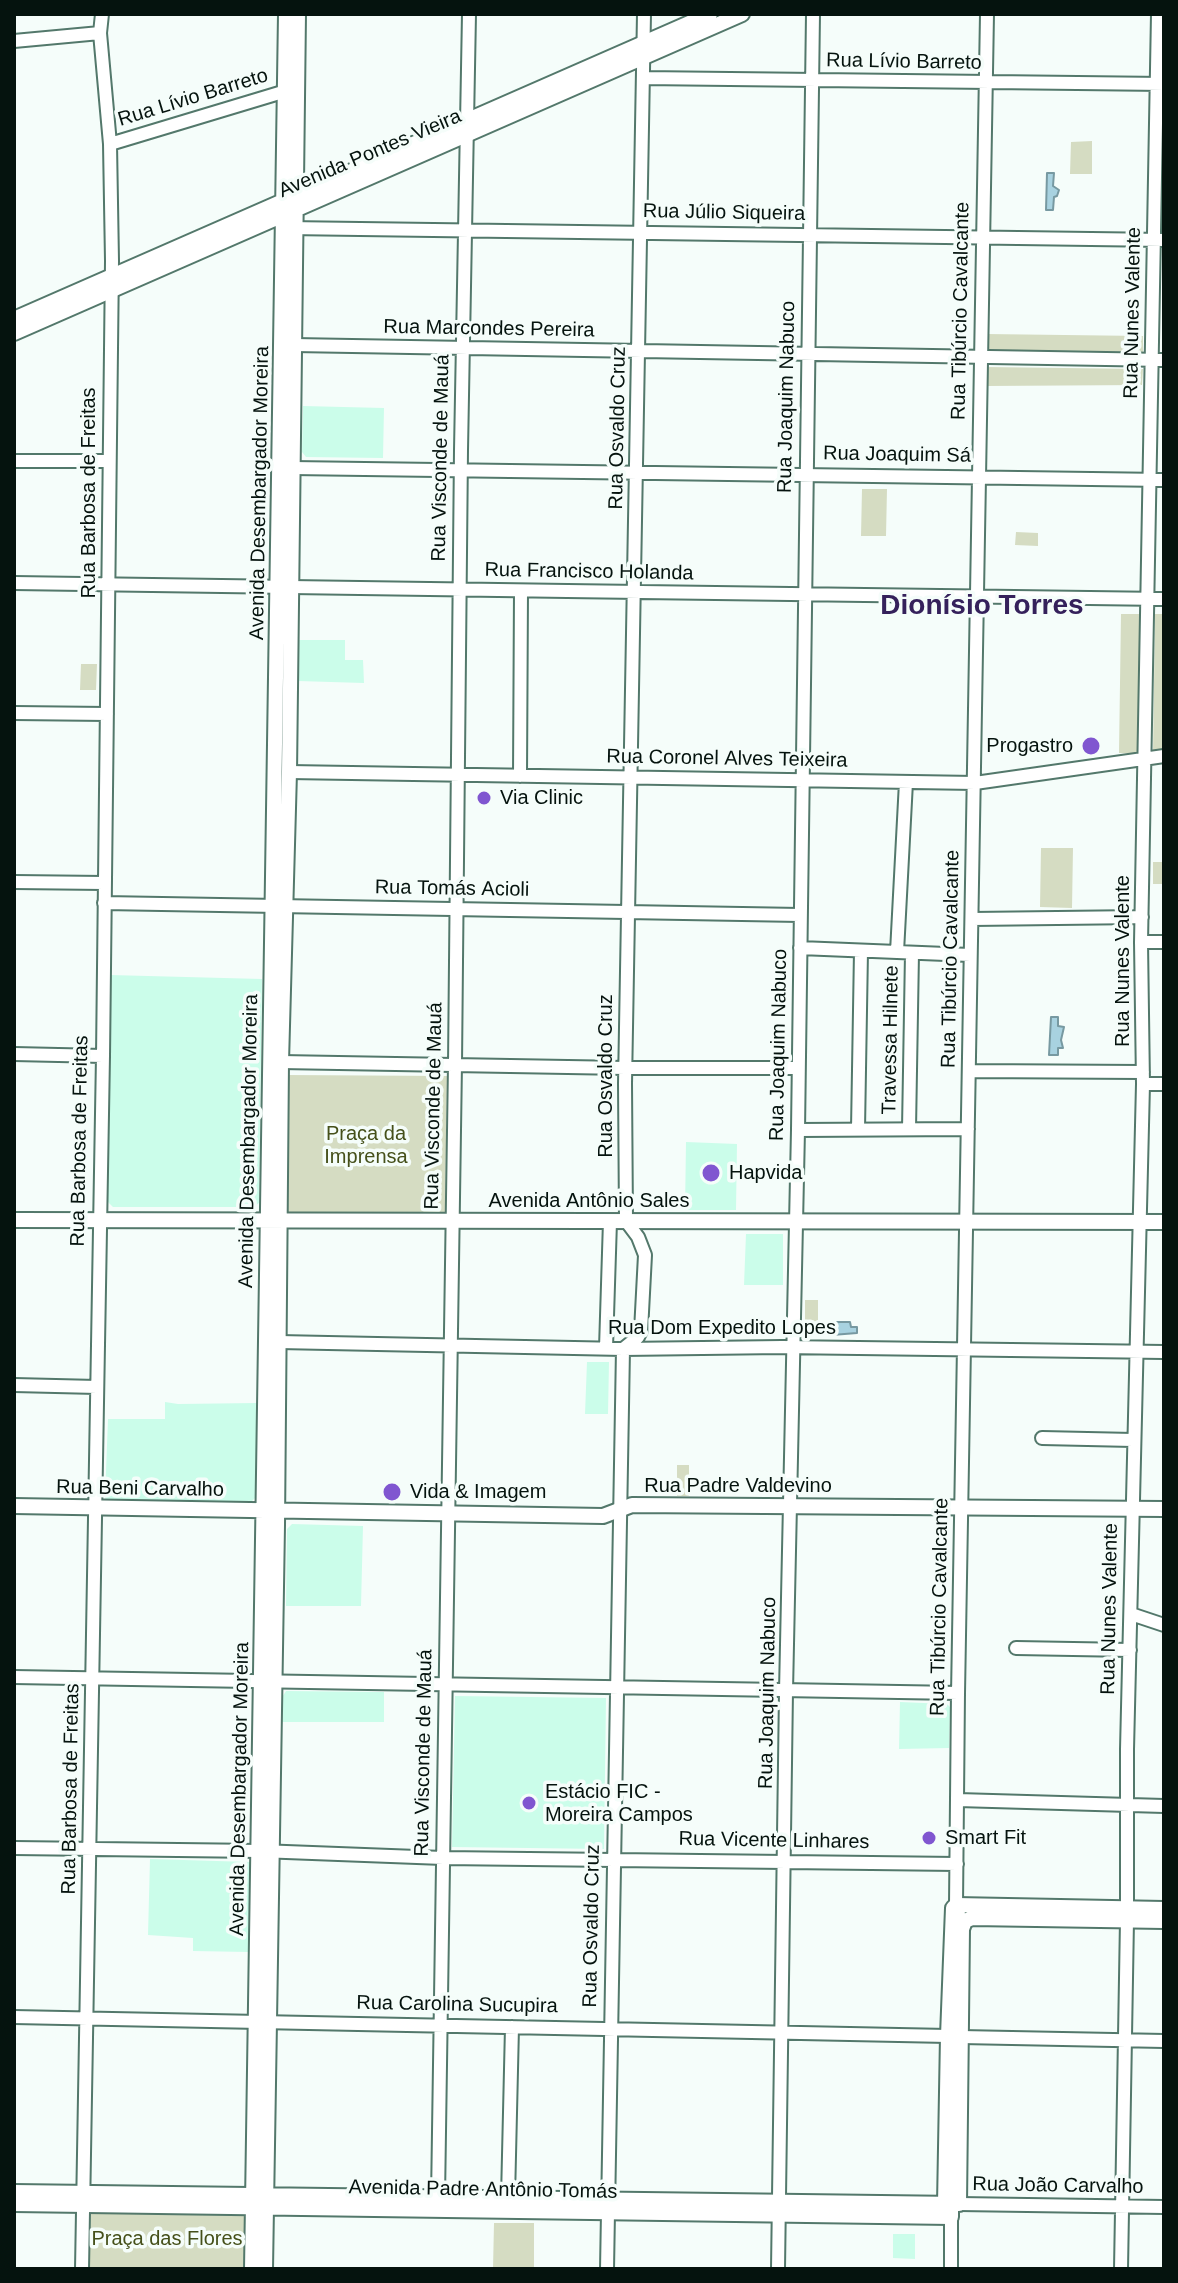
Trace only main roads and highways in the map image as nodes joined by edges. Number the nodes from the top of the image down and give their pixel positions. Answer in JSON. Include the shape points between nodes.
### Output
{"nodes":[{"id":1,"x":286,"y":14,"type":"edge"},
{"id":2,"x":298,"y":14,"type":"edge"},
{"id":3,"x":710,"y":14,"type":"edge"},
{"id":4,"x":742,"y":14,"type":"edge"},
{"id":5,"x":644,"y":50,"type":"junction"},
{"id":6,"x":290,"y":212,"type":"junction"},
{"id":7,"x":111,"y":284,"type":"junction"},
{"id":8,"x":14,"y":319,"type":"edge"},
{"id":9,"x":14,"y":333,"type":"edge"},
{"id":10,"x":285,"y":587,"type":"junction"},
{"id":11,"x":279,"y":907,"type":"junction"},
{"id":12,"x":14,"y":1220,"type":"edge"},
{"id":13,"x":273,"y":1222,"type":"junction"},
{"id":14,"x":1164,"y":1222,"type":"edge"},
{"id":15,"x":14,"y":1506,"type":"edge"},
{"id":16,"x":1164,"y":1509,"type":"edge"},
{"id":17,"x":271,"y":1511,"type":"junction"},
{"id":18,"x":1164,"y":1909,"type":"edge"},
{"id":19,"x":1127,"y":1914,"type":"junction"},
{"id":20,"x":1164,"y":1921,"type":"edge"},
{"id":21,"x":954,"y":2036,"type":"junction"},
{"id":22,"x":14,"y":2192,"type":"edge"},
{"id":23,"x":84,"y":2199,"type":"junction"},
{"id":24,"x":260,"y":2201,"type":"junction"},
{"id":25,"x":14,"y":2204,"type":"edge"},
{"id":26,"x":608,"y":2206,"type":"junction"},
{"id":27,"x":952,"y":2207,"type":"joint"},
{"id":28,"x":252,"y":2269,"type":"edge"},
{"id":29,"x":265,"y":2269,"type":"edge"}],
"edges":[{"from":1,"to":6,"type":"main road","name":"Avenida Desembargador Moreira"},
{"from":2,"to":6,"type":"main road","name":"Avenida Desembargador Moreira"},
{"from":3,"to":5,"type":"main road","name":"Avenida Pontes Vieira"},
{"from":4,"to":5,"type":"main road","name":"Avenida Pontes Vieira"},
{"from":5,"to":6,"type":"main road","name":"Avenida Pontes Vieira"},
{"from":6,"to":7,"type":"main road","name":"Avenida Pontes Vieira"},
{"from":6,"to":10,"type":"main road","name":"Avenida Desembargador Moreira"},
{"from":6,"to":10,"type":"main road","name":"Avenida Desembargador Moreira","via":[[294,345]]},
{"from":7,"to":8,"type":"main road","name":"Avenida Pontes Vieira"},
{"from":7,"to":9,"type":"main road","name":"Avenida Pontes Vieira"},
{"from":10,"to":11,"type":"main road","name":"Avenida Desembargador Moreira"},
{"from":10,"to":11,"type":"main road","name":"Avenida Desembargador Moreira","via":[[289,772]]},
{"from":11,"to":13,"type":"main road","name":"Avenida Desembargador Moreira"},
{"from":11,"to":13,"type":"main road","name":"Avenida Desembargador Moreira","via":[[281,1062]]},
{"from":12,"to":13,"type":"main road","name":"Avenida Antônio Sales"},
{"from":13,"to":14,"type":"main road","name":"Avenida Antônio Sales"},
{"from":13,"to":17,"type":"main road","name":"Avenida Desembargador Moreira"},
{"from":13,"to":17,"type":"main road","name":"Avenida Desembargador Moreira","via":[[279,1342]]},
{"from":15,"to":17,"type":"main road","name":"Rua Beni Carvalho"},
{"from":16,"to":17,"type":"main road","name":"Rua Padre Valdevino","via":[[632,1505],[603,1516]]},
{"from":17,"to":24,"type":"main road","name":"Avenida Desembargador Moreira"},
{"from":18,"to":19,"type":"main road"},
{"from":19,"to":20,"type":"main road"},
{"from":19,"to":21,"type":"main road","name":"Rua Tibúrcio Cavalcante","via":[[965,1921]]},
{"from":19,"to":21,"type":"main road","name":"Rua Tibúrcio Cavalcante","via":[[956,1905],[951,1916]]},
{"from":21,"to":27,"type":"main road","name":"Rua Tibúrcio Cavalcante"},
{"from":22,"to":23,"type":"main road","name":"Avenida Padre Antônio Tomás"},
{"from":23,"to":24,"type":"main road","name":"Avenida Padre Antônio Tomás"},
{"from":23,"to":25,"type":"main road","name":"Avenida Padre Antônio Tomás"},
{"from":24,"to":26,"type":"main road","name":"Avenida Padre Antônio Tomás"},
{"from":24,"to":26,"type":"main road","name":"Avenida Padre Antônio Tomás","via":[[508,2198]]},
{"from":24,"to":28,"type":"main road","name":"Avenida Desembargador Moreira"},
{"from":24,"to":29,"type":"main road","name":"Avenida Desembargador Moreira"},
{"from":26,"to":27,"type":"main road","name":"Avenida Padre Antônio Tomás"}]}
